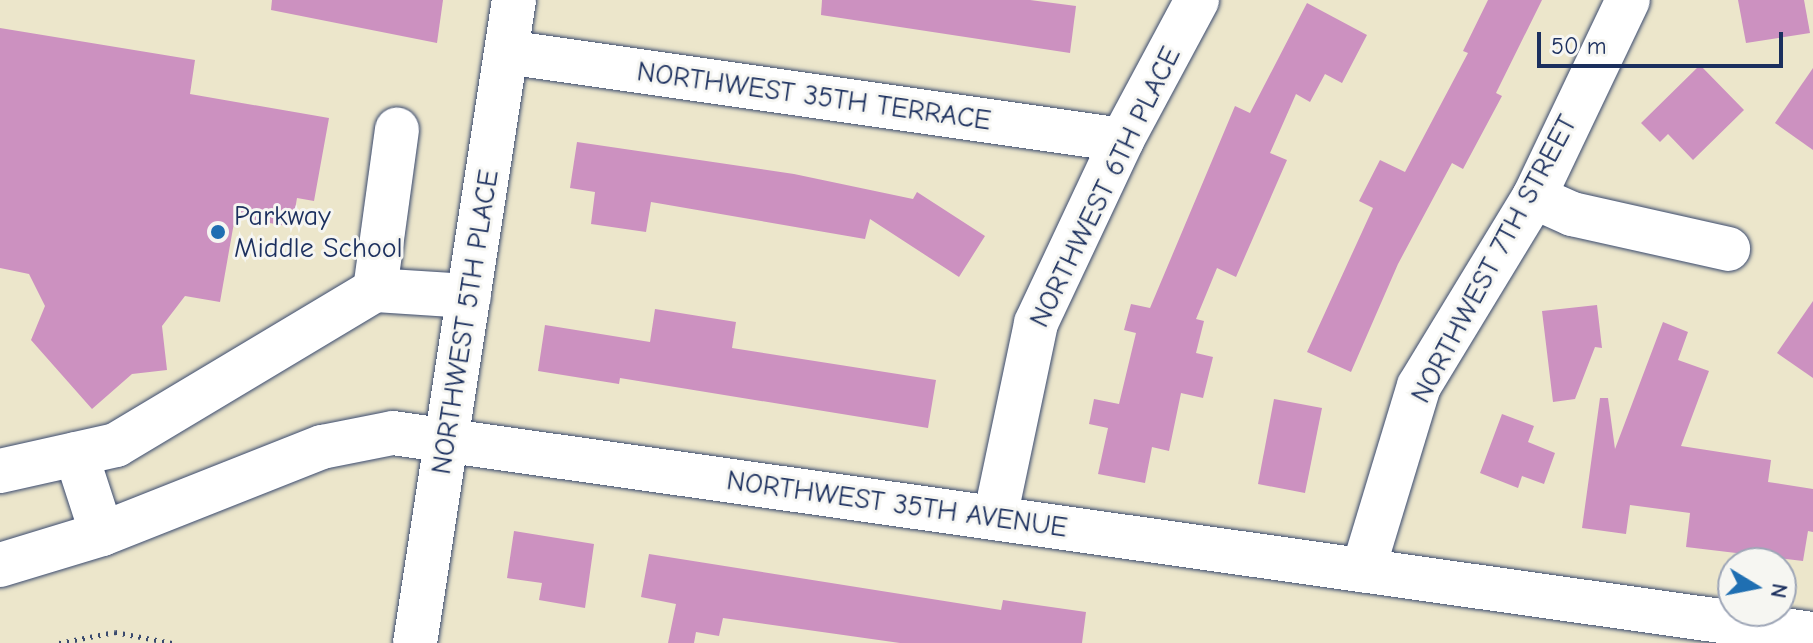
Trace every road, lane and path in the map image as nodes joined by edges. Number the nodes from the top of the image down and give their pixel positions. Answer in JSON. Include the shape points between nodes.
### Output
{"nodes":[{"id":1,"x":514,"y":0,"type":"edge"},
{"id":2,"x":1197,"y":0,"type":"edge"},
{"id":3,"x":1628,"y":0,"type":"edge"},
{"id":4,"x":506,"y":52,"type":"junction"},
{"id":5,"x":397,"y":130,"type":"dead end"},
{"id":6,"x":1122,"y":140,"type":"junction"},
{"id":7,"x":1534,"y":197,"type":"junction"},
{"id":8,"x":1728,"y":249,"type":"dead end"},
{"id":9,"x":375,"y":290,"type":"junction"},
{"id":10,"x":469,"y":296,"type":"junction"},
{"id":11,"x":448,"y":437,"type":"junction"},
{"id":12,"x":76,"y":454,"type":"junction"},
{"id":13,"x":0,"y":471,"type":"edge"},
{"id":14,"x":995,"y":518,"type":"junction"},
{"id":15,"x":102,"y":534,"type":"junction"},
{"id":16,"x":0,"y":565,"type":"edge"},
{"id":17,"x":1363,"y":570,"type":"junction"},
{"id":18,"x":1813,"y":634,"type":"edge"},
{"id":19,"x":59,"y":643,"type":"edge"},
{"id":20,"x":172,"y":643,"type":"edge"},
{"id":21,"x":415,"y":643,"type":"edge"}],
"edges":[{"from":1,"to":4,"type":"street","name":"NORTHWEST 5TH PLACE"},
{"from":2,"to":6,"type":"street","name":"NORTHWEST 6TH PLACE"},
{"from":3,"to":7,"type":"street","name":"NORTHWEST 7TH STREET"},
{"from":4,"to":6,"type":"street","name":"NORTHWEST 35TH TERRACE"},
{"from":4,"to":10,"type":"street","name":"NORTHWEST 5TH PLACE"},
{"from":5,"to":9,"type":"street"},
{"from":6,"to":14,"type":"street","name":"NORTHWEST 6TH PLACE","via":[[1036,323]]},
{"from":7,"to":8,"type":"street","via":[[1572,214]]},
{"from":7,"to":17,"type":"street","name":"NORTHWEST 7TH STREET","via":[[1419,386]]},
{"from":9,"to":10,"type":"street"},
{"from":9,"to":12,"type":"street","via":[[116,445]]},
{"from":10,"to":11,"type":"street","name":"NORTHWEST 5TH PLACE"},
{"from":11,"to":14,"type":"street","name":"NORTHWEST 35TH AVENUE"},
{"from":11,"to":15,"type":"street","name":"NORTHWEST 35TH AVENUE","via":[[393,433],[322,447]]},
{"from":11,"to":21,"type":"street","name":"NORTHWEST 5TH PLACE"},
{"from":12,"to":13,"type":"street"},
{"from":12,"to":15,"type":"street"},
{"from":14,"to":17,"type":"street","name":"NORTHWEST 35TH AVENUE"},
{"from":15,"to":16,"type":"street","name":"NORTHWEST 35TH AVENUE"},
{"from":17,"to":18,"type":"street","name":"NORTHWEST 35TH AVENUE"},
{"from":19,"to":20,"type":"path","via":[[115,632]]}]}
